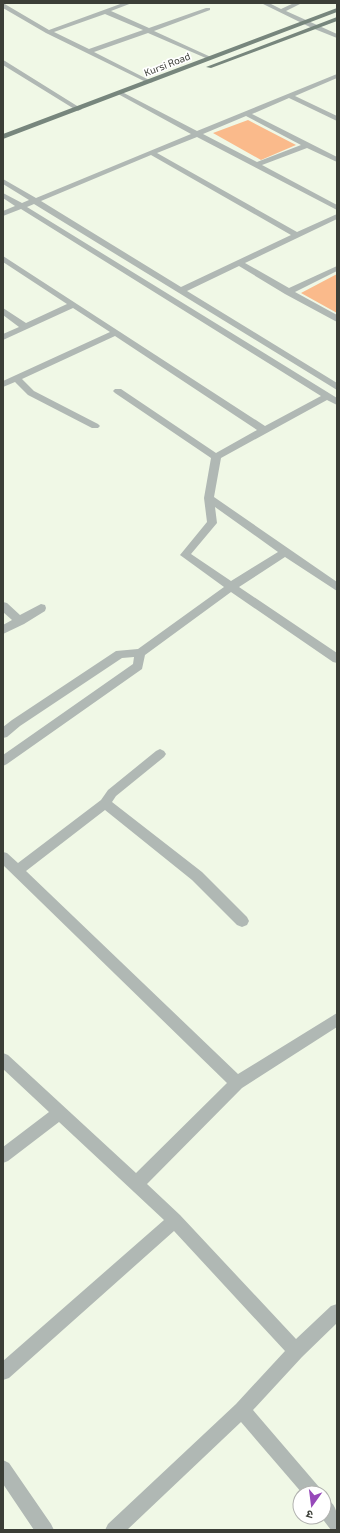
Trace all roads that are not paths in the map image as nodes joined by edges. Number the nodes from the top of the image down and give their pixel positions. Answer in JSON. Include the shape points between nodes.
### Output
{"nodes":[{"id":1,"x":129,"y":3,"type":"edge"},
{"id":2,"x":264,"y":3,"type":"edge"},
{"id":3,"x":299,"y":3,"type":"edge"},
{"id":4,"x":3,"y":5,"type":"edge"},
{"id":5,"x":116,"y":5,"type":"edge"},
{"id":6,"x":208,"y":9,"type":"dead end"},
{"id":7,"x":337,"y":10,"type":"edge"},
{"id":8,"x":105,"y":11,"type":"junction"},
{"id":9,"x":281,"y":11,"type":"junction"},
{"id":10,"x":337,"y":18,"type":"edge"},
{"id":11,"x":303,"y":22,"type":"junction"},
{"id":12,"x":314,"y":27,"type":"junction"},
{"id":13,"x":150,"y":30,"type":"junction"},
{"id":14,"x":48,"y":32,"type":"junction"},
{"id":15,"x":337,"y":36,"type":"edge"},
{"id":16,"x":88,"y":52,"type":"junction"},
{"id":17,"x":210,"y":58,"type":"junction"},
{"id":18,"x":3,"y":62,"type":"edge"},
{"id":19,"x":202,"y":70,"type":"dead end"},
{"id":20,"x":337,"y":76,"type":"edge"},
{"id":21,"x":150,"y":82,"type":"junction"},
{"id":22,"x":127,"y":96,"type":"junction"},
{"id":23,"x":290,"y":96,"type":"junction"},
{"id":24,"x":78,"y":109,"type":"junction"},
{"id":25,"x":86,"y":114,"type":"dead end"},
{"id":26,"x":247,"y":114,"type":"junction"},
{"id":27,"x":79,"y":116,"type":"dead end"},
{"id":28,"x":336,"y":118,"type":"edge"},
{"id":29,"x":43,"y":130,"type":"dead end"},
{"id":30,"x":199,"y":134,"type":"junction"},
{"id":31,"x":3,"y":137,"type":"edge"},
{"id":32,"x":3,"y":145,"type":"edge"},
{"id":33,"x":307,"y":145,"type":"junction"},
{"id":34,"x":152,"y":153,"type":"junction"},
{"id":35,"x":337,"y":160,"type":"edge"},
{"id":36,"x":257,"y":165,"type":"junction"},
{"id":37,"x":3,"y":181,"type":"edge"},
{"id":38,"x":3,"y":195,"type":"edge"},
{"id":39,"x":35,"y":201,"type":"junction"},
{"id":40,"x":22,"y":207,"type":"junction"},
{"id":41,"x":337,"y":208,"type":"edge"},
{"id":42,"x":3,"y":214,"type":"edge"},
{"id":43,"x":337,"y":216,"type":"edge"},
{"id":44,"x":297,"y":235,"type":"junction"},
{"id":45,"x":3,"y":258,"type":"edge"},
{"id":46,"x":239,"y":263,"type":"junction"},
{"id":47,"x":337,"y":268,"type":"edge"},
{"id":48,"x":180,"y":291,"type":"junction"},
{"id":49,"x":288,"y":292,"type":"junction"},
{"id":50,"x":73,"y":305,"type":"junction"},
{"id":51,"x":3,"y":311,"type":"edge"},
{"id":52,"x":337,"y":319,"type":"edge"},
{"id":53,"x":25,"y":327,"type":"junction"},
{"id":54,"x":115,"y":333,"type":"junction"},
{"id":55,"x":3,"y":337,"type":"edge"},
{"id":56,"x":17,"y":378,"type":"junction"},
{"id":57,"x":3,"y":384,"type":"edge"},
{"id":58,"x":337,"y":387,"type":"edge"},
{"id":59,"x":118,"y":391,"type":"dead end"},
{"id":60,"x":327,"y":396,"type":"junction"},
{"id":61,"x":337,"y":402,"type":"edge"},
{"id":62,"x":95,"y":426,"type":"dead end"},
{"id":63,"x":265,"y":431,"type":"junction"},
{"id":64,"x":216,"y":457,"type":"junction"},
{"id":65,"x":209,"y":498,"type":"junction"},
{"id":66,"x":285,"y":552,"type":"junction"},
{"id":67,"x":232,"y":586,"type":"junction"},
{"id":68,"x":337,"y":587,"type":"edge"},
{"id":69,"x":3,"y":606,"type":"edge"},
{"id":70,"x":41,"y":608,"type":"dead end"},
{"id":71,"x":20,"y":621,"type":"junction"},
{"id":72,"x":3,"y":630,"type":"edge"},
{"id":73,"x":140,"y":654,"type":"junction"},
{"id":74,"x":337,"y":659,"type":"edge"},
{"id":75,"x":4,"y":731,"type":"edge"},
{"id":76,"x":160,"y":754,"type":"dead end"},
{"id":77,"x":3,"y":761,"type":"edge"},
{"id":78,"x":105,"y":803,"type":"junction"},
{"id":79,"x":3,"y":857,"type":"edge"},
{"id":80,"x":17,"y":871,"type":"junction"},
{"id":81,"x":242,"y":921,"type":"dead end"},
{"id":82,"x":337,"y":1019,"type":"edge"},
{"id":83,"x":3,"y":1060,"type":"edge"},
{"id":84,"x":237,"y":1083,"type":"junction"},
{"id":85,"x":60,"y":1114,"type":"junction"},
{"id":86,"x":3,"y":1156,"type":"edge"},
{"id":87,"x":136,"y":1184,"type":"junction"},
{"id":88,"x":175,"y":1220,"type":"junction"},
{"id":89,"x":337,"y":1312,"type":"edge"},
{"id":90,"x":296,"y":1351,"type":"junction"},
{"id":91,"x":3,"y":1372,"type":"edge"},
{"id":92,"x":242,"y":1410,"type":"junction"},
{"id":93,"x":3,"y":1469,"type":"edge"},
{"id":94,"x":306,"y":1485,"type":"edge"},
{"id":95,"x":45,"y":1530,"type":"edge"},
{"id":96,"x":114,"y":1530,"type":"edge"}],
"edges":[{"from":1,"to":5,"type":"street"},
{"from":2,"to":9,"type":"street"},
{"from":3,"to":9,"type":"street"},
{"from":4,"to":14,"type":"street"},
{"from":5,"to":8,"type":"street"},
{"from":6,"to":13,"type":"street"},
{"from":7,"to":11,"type":"main road","name":"Kursi Road"},
{"from":8,"to":13,"type":"street"},
{"from":8,"to":14,"type":"street"},
{"from":9,"to":11,"type":"street"},
{"from":10,"to":12,"type":"main road","name":"Kursi Road"},
{"from":11,"to":12,"type":"street"},
{"from":11,"to":17,"type":"main road","name":"Kursi Road"},
{"from":12,"to":15,"type":"street"},
{"from":12,"to":19,"type":"main road","name":"Kursi Road"},
{"from":13,"to":16,"type":"street"},
{"from":13,"to":17,"type":"street"},
{"from":14,"to":16,"type":"street"},
{"from":16,"to":21,"type":"street"},
{"from":17,"to":21,"type":"main road","name":"Kursi Road"},
{"from":18,"to":24,"type":"street"},
{"from":20,"to":23,"type":"street"},
{"from":21,"to":22,"type":"main road","name":"Kursi Road"},
{"from":22,"to":24,"type":"main road","name":"Kursi Road"},
{"from":22,"to":30,"type":"street"},
{"from":23,"to":26,"type":"street"},
{"from":23,"to":28,"type":"street"},
{"from":24,"to":31,"type":"main road","name":"Kursi Road"},
{"from":25,"to":27,"type":"main road"},
{"from":26,"to":30,"type":"street"},
{"from":26,"to":33,"type":"street"},
{"from":29,"to":32,"type":"main road"},
{"from":30,"to":34,"type":"street"},
{"from":30,"to":36,"type":"street"},
{"from":33,"to":35,"type":"street"},
{"from":33,"to":36,"type":"street"},
{"from":34,"to":39,"type":"street"},
{"from":34,"to":44,"type":"street"},
{"from":36,"to":41,"type":"street"},
{"from":37,"to":39,"type":"street"},
{"from":38,"to":40,"type":"street"},
{"from":39,"to":40,"type":"street"},
{"from":39,"to":48,"type":"street"},
{"from":40,"to":42,"type":"street"},
{"from":40,"to":60,"type":"street"},
{"from":43,"to":44,"type":"street"},
{"from":44,"to":46,"type":"street"},
{"from":45,"to":50,"type":"street"},
{"from":46,"to":48,"type":"street"},
{"from":46,"to":49,"type":"street"},
{"from":47,"to":49,"type":"street"},
{"from":48,"to":58,"type":"street"},
{"from":49,"to":52,"type":"street"},
{"from":50,"to":53,"type":"street"},
{"from":50,"to":54,"type":"street"},
{"from":51,"to":53,"type":"street"},
{"from":53,"to":55,"type":"street"},
{"from":54,"to":56,"type":"street"},
{"from":54,"to":63,"type":"street"},
{"from":56,"to":57,"type":"street"},
{"from":56,"to":62,"type":"street","via":[[31,393]]},
{"from":59,"to":64,"type":"street"},
{"from":60,"to":61,"type":"street"},
{"from":60,"to":63,"type":"street"},
{"from":63,"to":64,"type":"street"},
{"from":64,"to":65,"type":"street"},
{"from":65,"to":66,"type":"street"},
{"from":65,"to":67,"type":"street","via":[[212,523],[185,555]]},
{"from":66,"to":67,"type":"street"},
{"from":66,"to":68,"type":"street"},
{"from":67,"to":73,"type":"street"},
{"from":67,"to":74,"type":"street"},
{"from":69,"to":71,"type":"street"},
{"from":70,"to":71,"type":"street"},
{"from":71,"to":72,"type":"street"},
{"from":73,"to":75,"type":"street","via":[[120,654]]},
{"from":73,"to":77,"type":"street","via":[[138,666]]},
{"from":76,"to":78,"type":"street","via":[[112,793]]},
{"from":78,"to":80,"type":"street"},
{"from":78,"to":81,"type":"street","via":[[196,876]]},
{"from":79,"to":80,"type":"street"},
{"from":80,"to":84,"type":"street"},
{"from":82,"to":84,"type":"street"},
{"from":83,"to":85,"type":"street"},
{"from":84,"to":87,"type":"street"},
{"from":85,"to":86,"type":"street"},
{"from":85,"to":87,"type":"street"},
{"from":87,"to":88,"type":"street"},
{"from":88,"to":90,"type":"street"},
{"from":88,"to":91,"type":"street"},
{"from":89,"to":90,"type":"street"},
{"from":90,"to":92,"type":"street"},
{"from":92,"to":94,"type":"street"},
{"from":92,"to":96,"type":"street"},
{"from":93,"to":95,"type":"street"}]}
